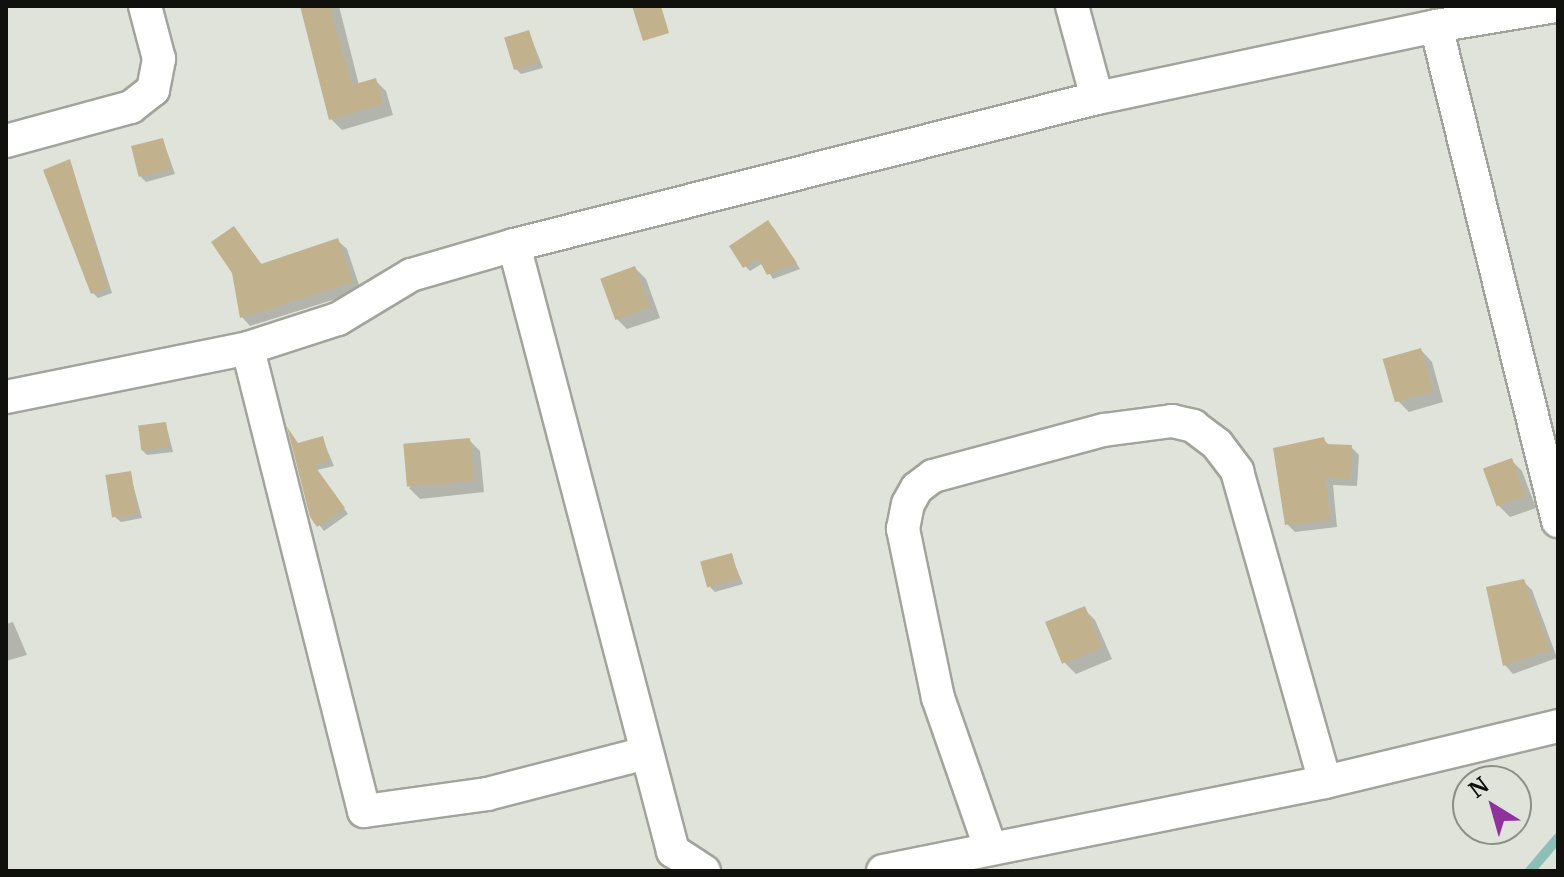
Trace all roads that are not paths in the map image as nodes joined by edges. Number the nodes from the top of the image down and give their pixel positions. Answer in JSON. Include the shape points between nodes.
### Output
{"nodes":[{"id":1,"x":145,"y":6,"type":"edge"},
{"id":2,"x":1072,"y":6,"type":"edge"},
{"id":3,"x":1556,"y":6,"type":"edge"},
{"id":4,"x":1436,"y":26,"type":"junction"},
{"id":5,"x":1097,"y":98,"type":"junction"},
{"id":6,"x":6,"y":141,"type":"edge"},
{"id":7,"x":514,"y":245,"type":"junction"},
{"id":8,"x":248,"y":348,"type":"junction"},
{"id":9,"x":6,"y":397,"type":"edge"},
{"id":10,"x":1558,"y":521,"type":"edge"},
{"id":11,"x":1558,"y":726,"type":"edge"},
{"id":12,"x":646,"y":753,"type":"junction"},
{"id":13,"x":1325,"y":782,"type":"junction"},
{"id":14,"x":990,"y":847,"type":"junction"},
{"id":15,"x":704,"y":871,"type":"edge"},
{"id":16,"x":883,"y":871,"type":"edge"}],
"edges":[{"from":1,"to":6,"type":"street","via":[[159,59],[153,90],[131,107]]},
{"from":2,"to":5,"type":"street"},
{"from":3,"to":4,"type":"street"},
{"from":4,"to":5,"type":"street"},
{"from":4,"to":10,"type":"street"},
{"from":5,"to":7,"type":"street"},
{"from":7,"to":8,"type":"street","via":[[411,275],[338,319]]},
{"from":7,"to":12,"type":"street"},
{"from":8,"to":9,"type":"street"},
{"from":8,"to":12,"type":"street","via":[[364,811],[487,794]]},
{"from":11,"to":13,"type":"street"},
{"from":12,"to":15,"type":"street","via":[[673,851]]},
{"from":13,"to":14,"type":"street"},
{"from":13,"to":14,"type":"street","via":[[1237,471],[1217,444],[1193,426],[1172,421],[1104,430],[933,476],[908,504],[903,529],[938,698]]},
{"from":14,"to":16,"type":"street"}]}
